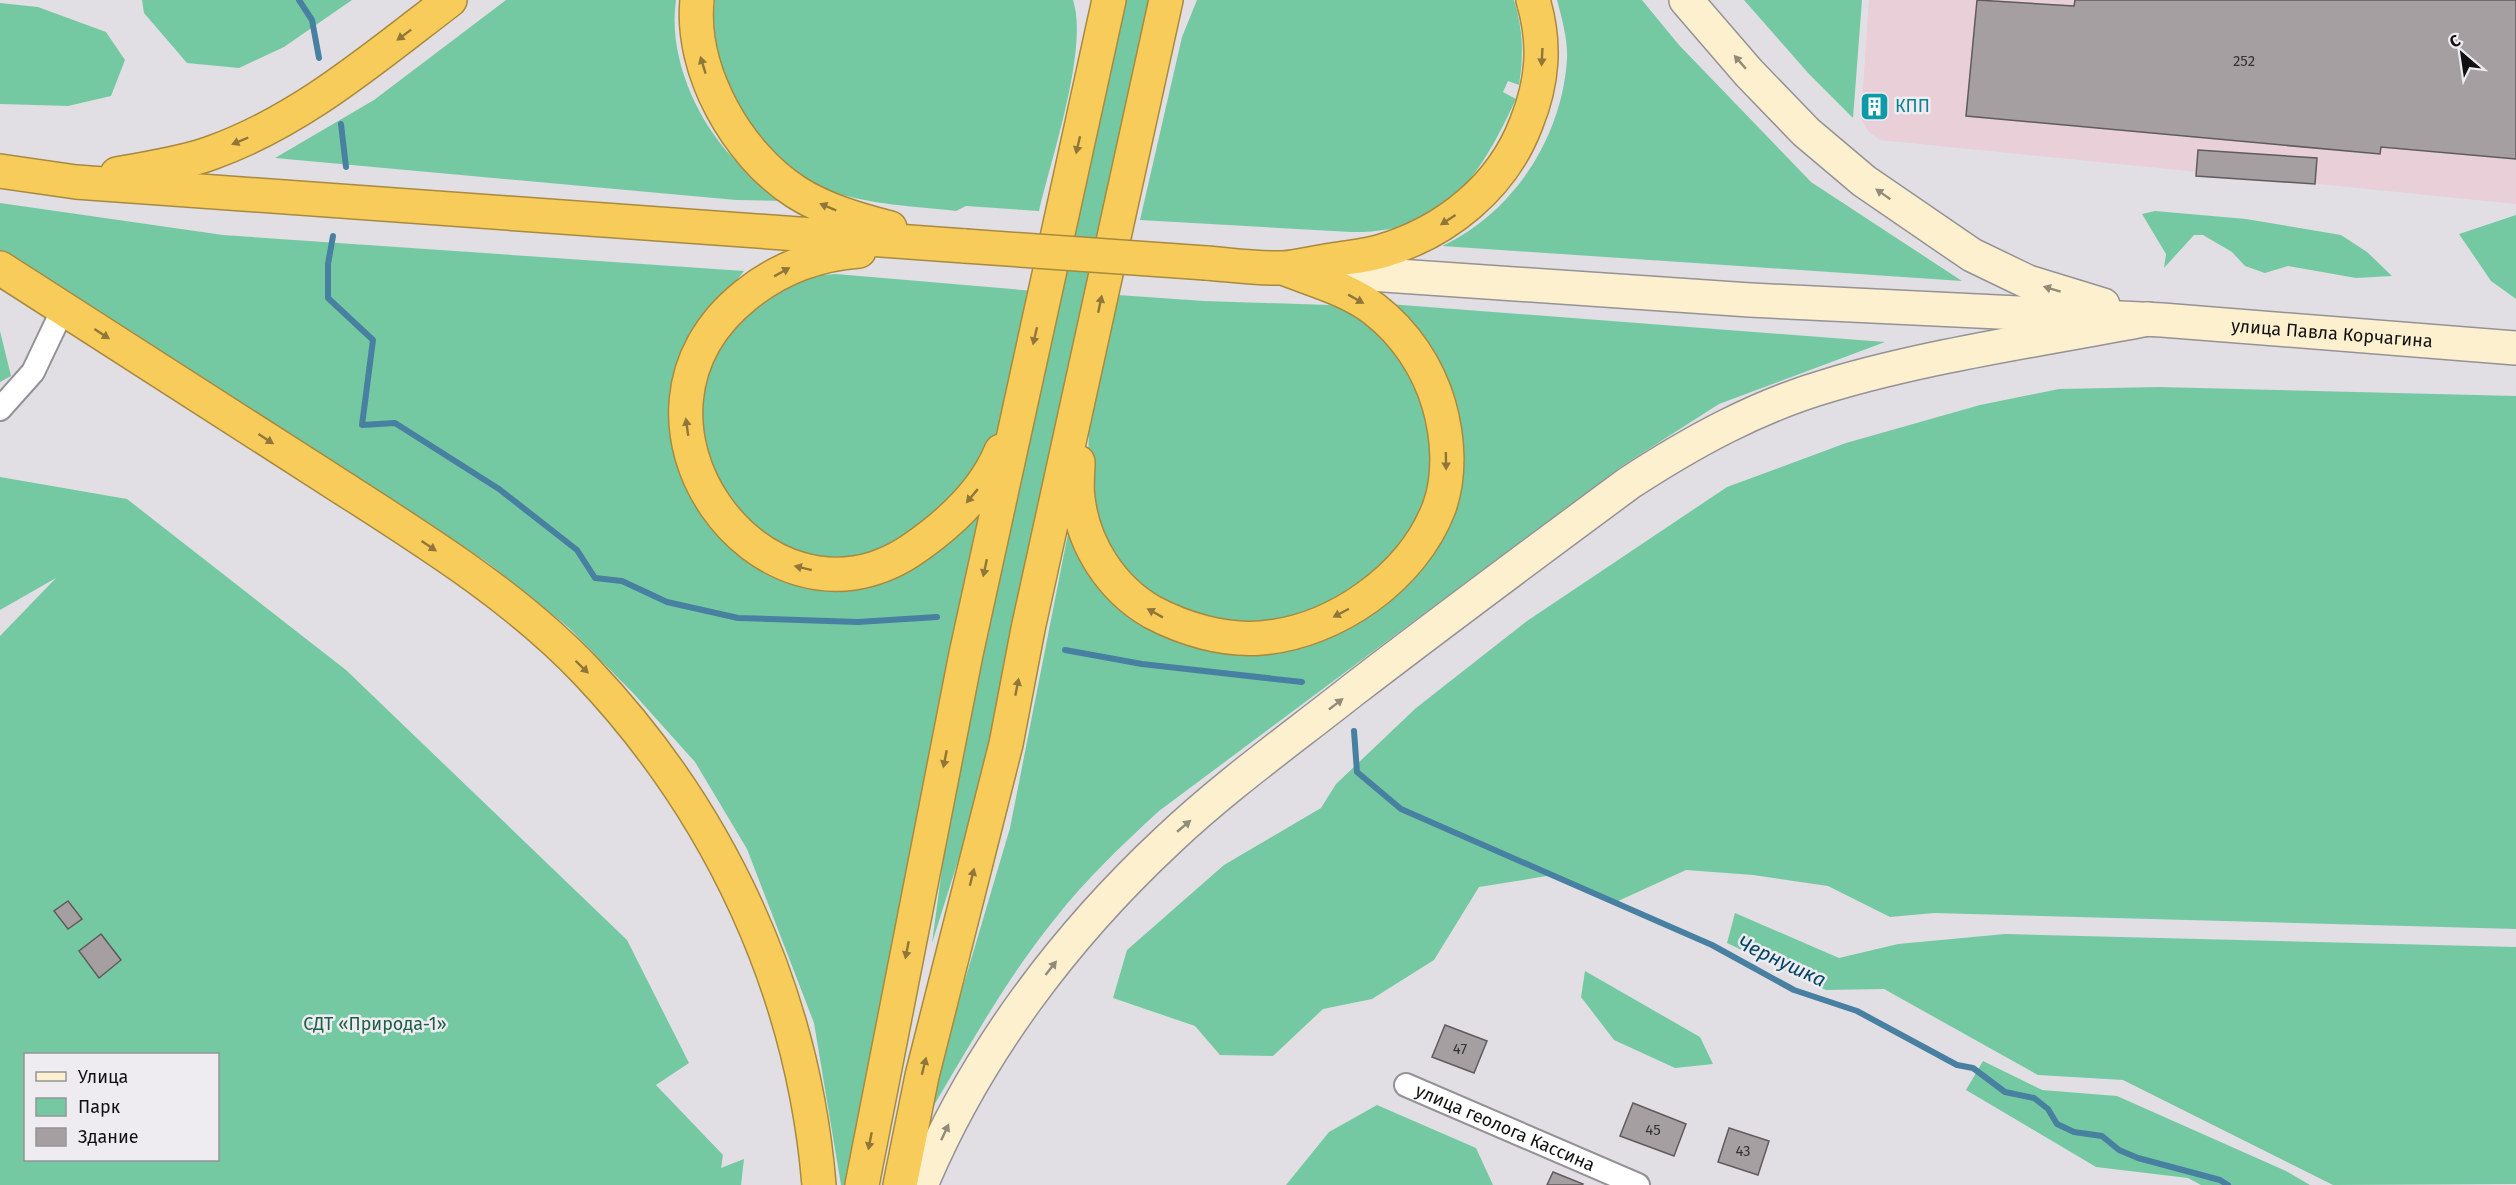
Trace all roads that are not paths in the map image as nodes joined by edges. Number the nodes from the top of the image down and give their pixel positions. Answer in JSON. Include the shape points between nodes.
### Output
{"nodes":[{"id":1,"x":450,"y":0,"type":"edge"},
{"id":2,"x":697,"y":0,"type":"edge"},
{"id":3,"x":1086,"y":0,"type":"edge"},
{"id":4,"x":1109,"y":0,"type":"edge"},
{"id":5,"x":1166,"y":0,"type":"edge"},
{"id":6,"x":1179,"y":0,"type":"edge"},
{"id":7,"x":1533,"y":0,"type":"edge"},
{"id":8,"x":1686,"y":0,"type":"edge"},
{"id":9,"x":1148,"y":83,"type":"junction"},
{"id":10,"x":1091,"y":88,"type":"junction"},
{"id":11,"x":0,"y":171,"type":"edge"},
{"id":12,"x":76,"y":182,"type":"junction"},
{"id":13,"x":965,"y":246,"type":"junction"},
{"id":14,"x":0,"y":268,"type":"edge"},
{"id":15,"x":1283,"y":268,"type":"junction"},
{"id":16,"x":63,"y":309,"type":"junction"},
{"id":17,"x":2148,"y":319,"type":"junction"},
{"id":18,"x":2516,"y":348,"type":"edge"},
{"id":19,"x":1079,"y":402,"type":"junction"},
{"id":20,"x":1019,"y":408,"type":"junction"},
{"id":21,"x":0,"y":409,"type":"edge"},
{"id":22,"x":1406,"y":1085,"type":"dead end"},
{"id":23,"x":819,"y":1185,"type":"edge"},
{"id":24,"x":862,"y":1185,"type":"edge"},
{"id":25,"x":900,"y":1185,"type":"edge"},
{"id":26,"x":921,"y":1185,"type":"edge"},
{"id":27,"x":1638,"y":1185,"type":"edge"}],
"edges":[{"from":1,"to":12,"type":"highway","one_way":true,"via":[[335,87],[269,129],[210,154]]},
{"from":13,"to":2,"type":"highway","one_way":true,"via":[[867,222],[825,206],[795,191],[768,167],[746,144],[720,106],[707,78],[699,51]]},
{"from":3,"to":10,"type":"highway","via":[[1090,17]]},
{"from":4,"to":10,"type":"highway"},
{"from":5,"to":9,"type":"highway"},
{"from":6,"to":9,"type":"highway"},
{"from":7,"to":15,"type":"highway","one_way":true,"via":[[1542,49],[1534,105],[1509,159],[1490,184],[1460,212],[1406,243],[1379,252]]},
{"from":17,"to":8,"type":"main road","one_way":true,"via":[[2028,282],[1972,255],[1922,222],[1864,181],[1806,132]]},
{"from":19,"to":9,"type":"highway","one_way":true},
{"from":10,"to":20,"type":"highway","one_way":true},
{"from":11,"to":12,"type":"highway"},
{"from":12,"to":13,"type":"highway"},
{"from":13,"to":15,"type":"highway","bridge":true},
{"from":20,"to":13,"type":"highway","one_way":true,"via":[[996,464],[970,500],[919,545],[885,564],[863,570],[840,573],[798,568],[755,547],[714,506],[694,465],[685,421],[687,386],[705,341],[744,297],[790,267],[818,258],[852,252]]},
{"from":14,"to":16,"type":"highway"},
{"from":15,"to":17,"type":"main road","via":[[1750,300]]},
{"from":15,"to":19,"type":"highway","one_way":true,"via":[[1347,293],[1394,326],[1433,385],[1446,429],[1447,475],[1439,507],[1421,542],[1375,591],[1340,614],[1298,632],[1260,638],[1216,635],[1171,622],[1136,602],[1108,574],[1085,528],[1078,498]]},
{"from":16,"to":21,"type":"street","via":[[33,372]]},
{"from":16,"to":23,"type":"highway","one_way":true,"via":[[473,576],[585,669],[623,713],[699,816],[754,921],[780,986],[793,1033],[807,1092]]},
{"from":17,"to":18,"type":"main road","name":"улица Павла Корчагина"},
{"from":26,"to":17,"type":"main road","one_way":true,"via":[[952,1118],[1012,1020],[1082,928],[1168,840],[1336,703],[1629,483],[1729,424],[1828,385]]},
{"from":25,"to":19,"type":"highway","one_way":true,"via":[[922,1076],[1006,744]]},
{"from":20,"to":24,"type":"highway","one_way":true},
{"from":22,"to":27,"type":"street","name":"улица геолога Кассина"}]}
